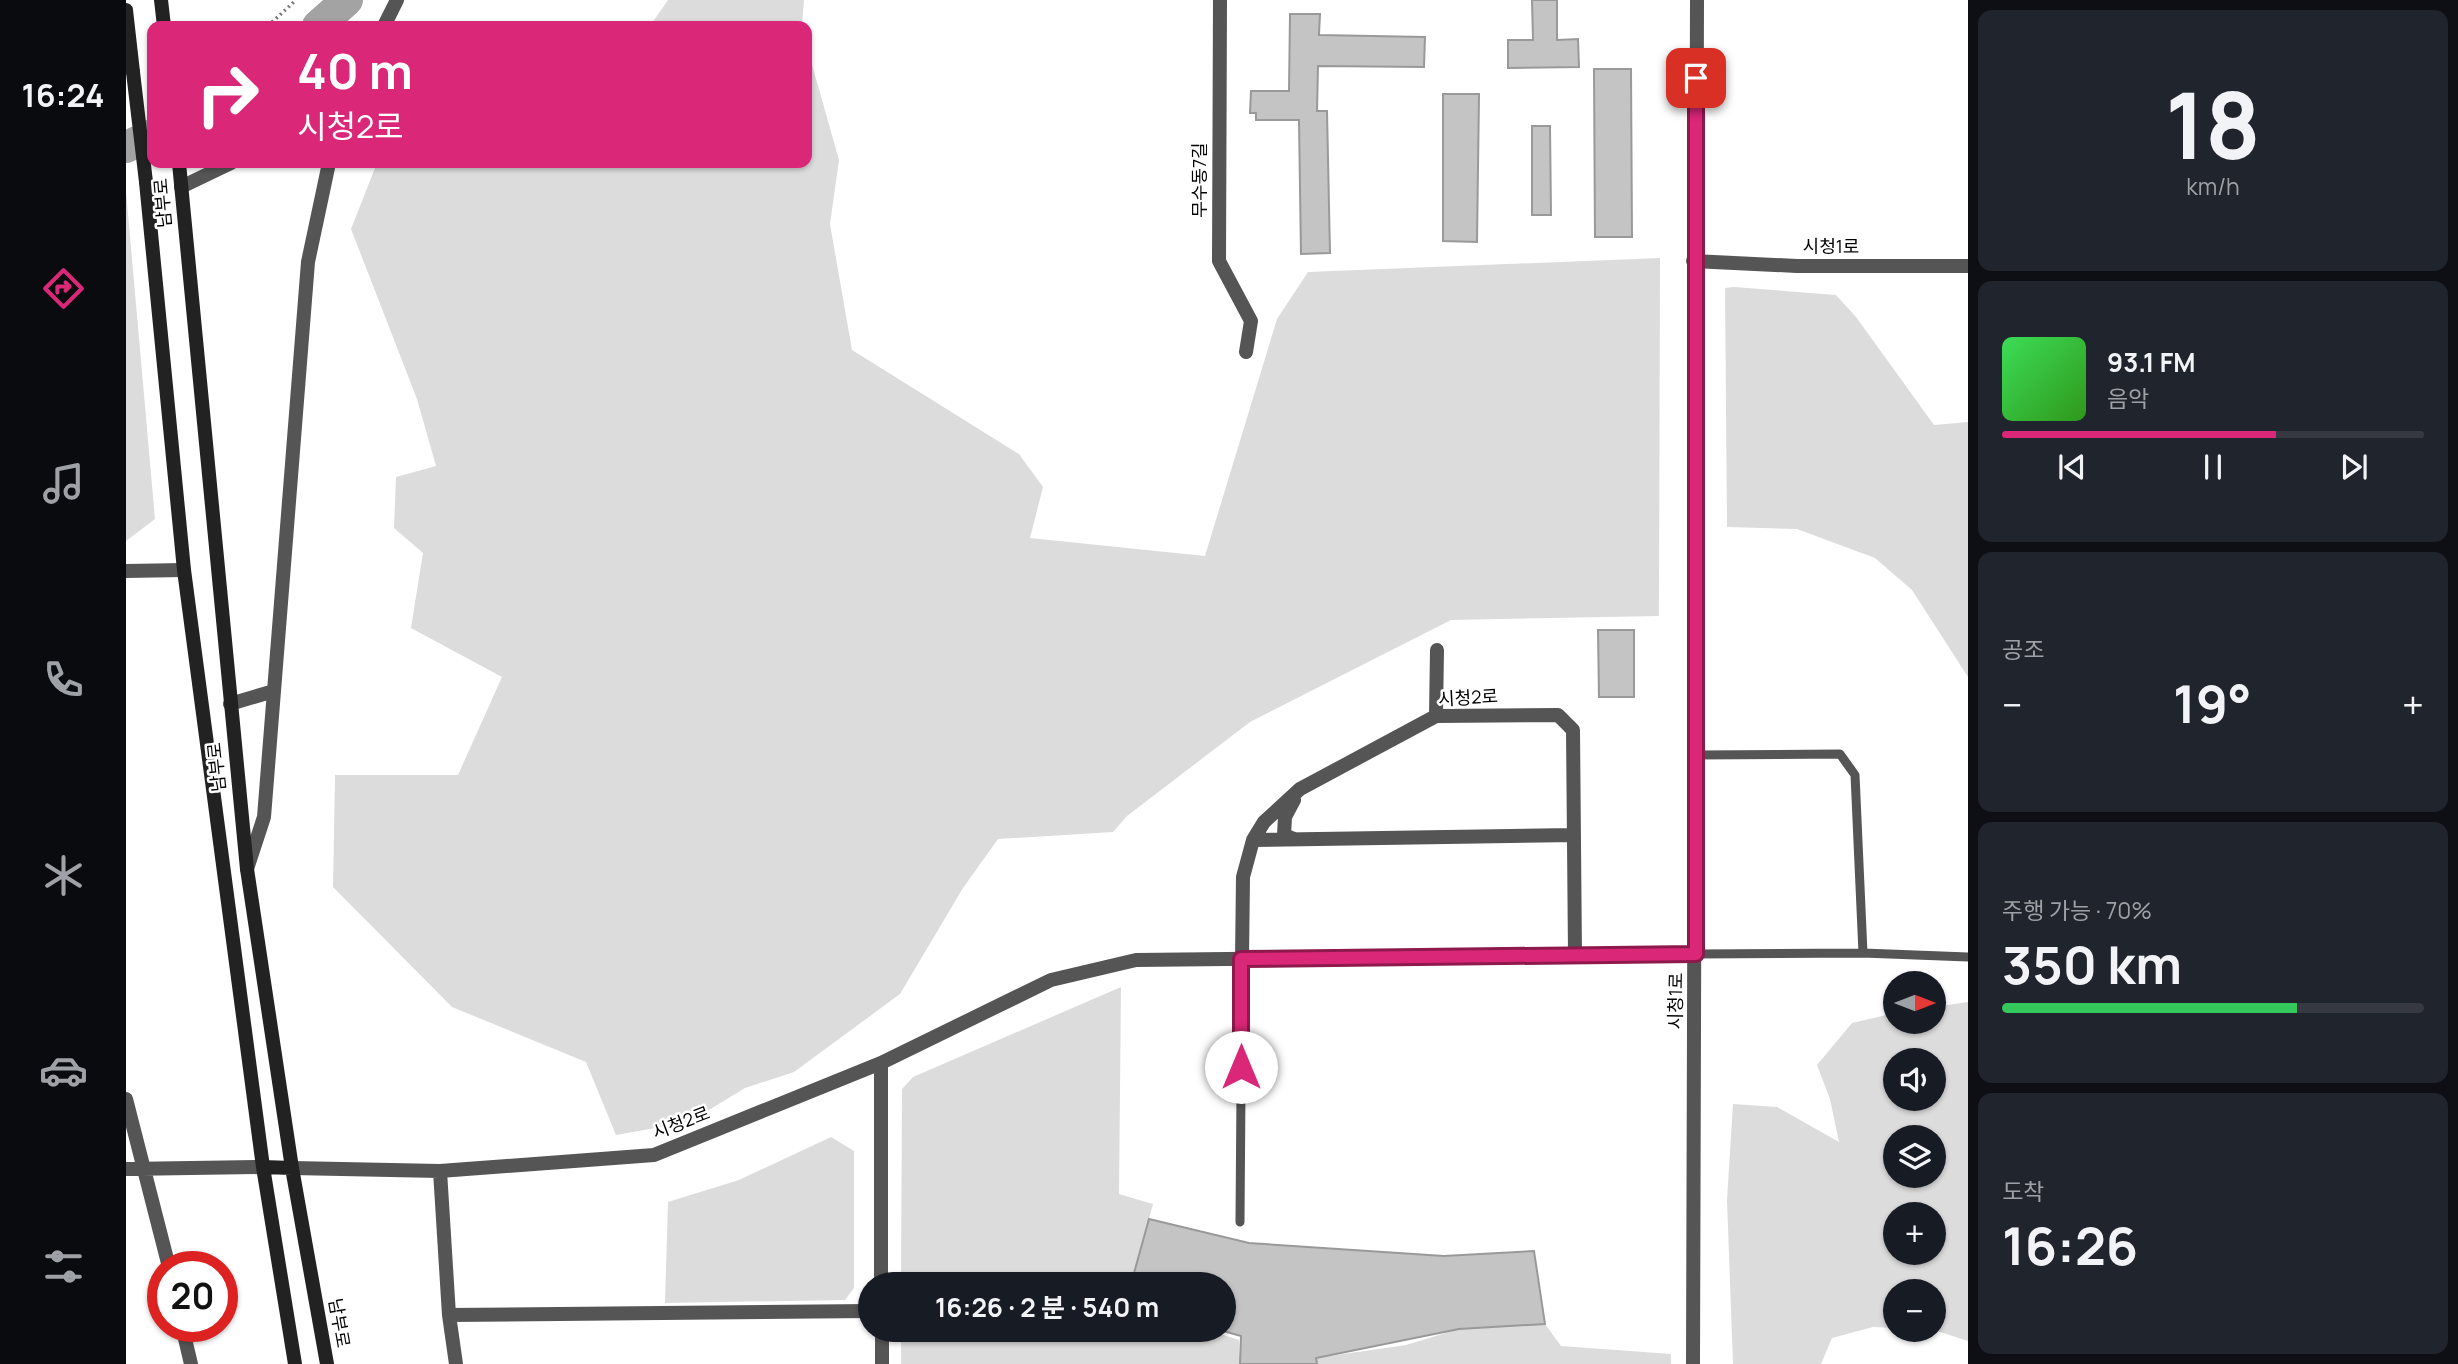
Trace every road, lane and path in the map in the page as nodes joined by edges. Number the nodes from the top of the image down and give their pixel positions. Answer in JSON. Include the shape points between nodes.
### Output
{"nodes":[{"id":1,"x":161,"y":0,"type":"edge"},
{"id":2,"x":296,"y":0,"type":"edge"},
{"id":3,"x":397,"y":0,"type":"edge"},
{"id":4,"x":1220,"y":0,"type":"edge"},
{"id":5,"x":1697,"y":0,"type":"edge"},
{"id":6,"x":126,"y":10,"type":"edge"},
{"id":7,"x":163,"y":21,"type":"edge"},
{"id":8,"x":273,"y":21,"type":"edge"},
{"id":9,"x":386,"y":21,"type":"edge"},
{"id":10,"x":179,"y":168,"type":"edge"},
{"id":11,"x":221,"y":168,"type":"edge"},
{"id":12,"x":328,"y":168,"type":"edge"},
{"id":13,"x":181,"y":187,"type":"junction"},
{"id":14,"x":1693,"y":261,"type":"junction"},
{"id":15,"x":1968,"y":266,"type":"edge"},
{"id":16,"x":1246,"y":352,"type":"dead end"},
{"id":17,"x":184,"y":570,"type":"junction"},
{"id":18,"x":126,"y":571,"type":"edge"},
{"id":19,"x":1437,"y":650,"type":"dead end"},
{"id":20,"x":274,"y":691,"type":"junction"},
{"id":21,"x":230,"y":704,"type":"junction"},
{"id":22,"x":1436,"y":716,"type":"junction"},
{"id":23,"x":1696,"y":755,"type":"junction"},
{"id":24,"x":1300,"y":789,"type":"junction"},
{"id":25,"x":1573,"y":835,"type":"junction"},
{"id":26,"x":1294,"y":839,"type":"junction"},
{"id":27,"x":1253,"y":840,"type":"junction"},
{"id":28,"x":247,"y":869,"type":"junction"},
{"id":29,"x":1863,"y":953,"type":"junction"},
{"id":30,"x":1696,"y":954,"type":"junction"},
{"id":31,"x":1575,"y":955,"type":"junction"},
{"id":32,"x":1968,"y":957,"type":"edge"},
{"id":33,"x":1241,"y":959,"type":"junction"},
{"id":34,"x":881,"y":1063,"type":"junction"},
{"id":35,"x":126,"y":1099,"type":"edge"},
{"id":36,"x":262,"y":1167,"type":"junction"},
{"id":37,"x":126,"y":1168,"type":"edge"},
{"id":38,"x":292,"y":1168,"type":"junction"},
{"id":39,"x":144,"y":1169,"type":"junction"},
{"id":40,"x":440,"y":1171,"type":"junction"},
{"id":41,"x":1240,"y":1222,"type":"dead end"},
{"id":42,"x":165,"y":1251,"type":"edge"},
{"id":43,"x":881,"y":1272,"type":"edge"},
{"id":44,"x":858,"y":1311,"type":"edge"},
{"id":45,"x":449,"y":1315,"type":"junction"},
{"id":46,"x":186,"y":1342,"type":"edge"},
{"id":47,"x":882,"y":1342,"type":"edge"},
{"id":48,"x":191,"y":1364,"type":"edge"},
{"id":49,"x":295,"y":1364,"type":"edge"},
{"id":50,"x":327,"y":1364,"type":"edge"},
{"id":51,"x":456,"y":1364,"type":"edge"},
{"id":52,"x":882,"y":1364,"type":"edge"},
{"id":53,"x":1693,"y":1364,"type":"edge"}],
"edges":[{"from":1,"to":7,"type":"main road"},
{"from":2,"to":8,"type":"path"},
{"from":3,"to":9,"type":"street"},
{"from":4,"to":16,"type":"street","name":"무수동7길","via":[[1219,261],[1251,321]]},
{"from":5,"to":14,"type":"street","name":"시청1로"},
{"from":6,"to":17,"type":"main road","name":"남부로","bridge":true},
{"from":10,"to":13,"type":"main road","name":"남부로"},
{"from":11,"to":13,"type":"street"},
{"from":12,"to":20,"type":"street","via":[[307,262]]},
{"from":13,"to":21,"type":"main road","name":"남부로"},
{"from":14,"to":15,"type":"street","name":"시청1로"},
{"from":14,"to":23,"type":"street","name":"시청1로"},
{"from":17,"to":18,"type":"street"},
{"from":17,"to":36,"type":"main road","name":"남부로"},
{"from":19,"to":22,"type":"street"},
{"from":20,"to":21,"type":"street"},
{"from":20,"to":28,"type":"street","via":[[264,817]]},
{"from":21,"to":28,"type":"main road","name":"남부로"},
{"from":22,"to":24,"type":"street","name":"시청2로"},
{"from":22,"to":25,"type":"street","name":"시청2로","via":[[1558,715],[1573,730]]},
{"from":23,"to":29,"type":"lane","via":[[1840,754],[1855,775]]},
{"from":23,"to":30,"type":"street","name":"시청1로"},
{"from":24,"to":26,"type":"street","via":[[1284,817],[1284,835]]},
{"from":24,"to":27,"type":"street","name":"시청2로","via":[[1264,822]]},
{"from":25,"to":26,"type":"street"},
{"from":25,"to":31,"type":"street","name":"시청2로"},
{"from":26,"to":27,"type":"street"},
{"from":27,"to":33,"type":"street","name":"시청2로","via":[[1243,877]]},
{"from":28,"to":38,"type":"main road","name":"남부로"},
{"from":29,"to":30,"type":"lane"},
{"from":29,"to":32,"type":"lane"},
{"from":30,"to":31,"type":"street","name":"시청2로"},
{"from":30,"to":53,"type":"street","name":"시청1로"},
{"from":31,"to":33,"type":"street","name":"시청2로"},
{"from":33,"to":34,"type":"street","name":"시청2로","via":[[1136,960],[1051,980]]},
{"from":33,"to":41,"type":"lane"},
{"from":34,"to":40,"type":"street","name":"시청2로","via":[[654,1155]]},
{"from":34,"to":43,"type":"street"},
{"from":35,"to":39,"type":"street"},
{"from":36,"to":38,"type":"main road"},
{"from":36,"to":39,"type":"street"},
{"from":36,"to":49,"type":"main road","name":"남부로"},
{"from":37,"to":39,"type":"street"},
{"from":38,"to":40,"type":"street","name":"시청2로"},
{"from":38,"to":50,"type":"main road","name":"남부로"},
{"from":39,"to":42,"type":"street"},
{"from":40,"to":45,"type":"street"},
{"from":44,"to":45,"type":"street"},
{"from":45,"to":51,"type":"street"},
{"from":46,"to":48,"type":"street"},
{"from":47,"to":52,"type":"street"}]}
